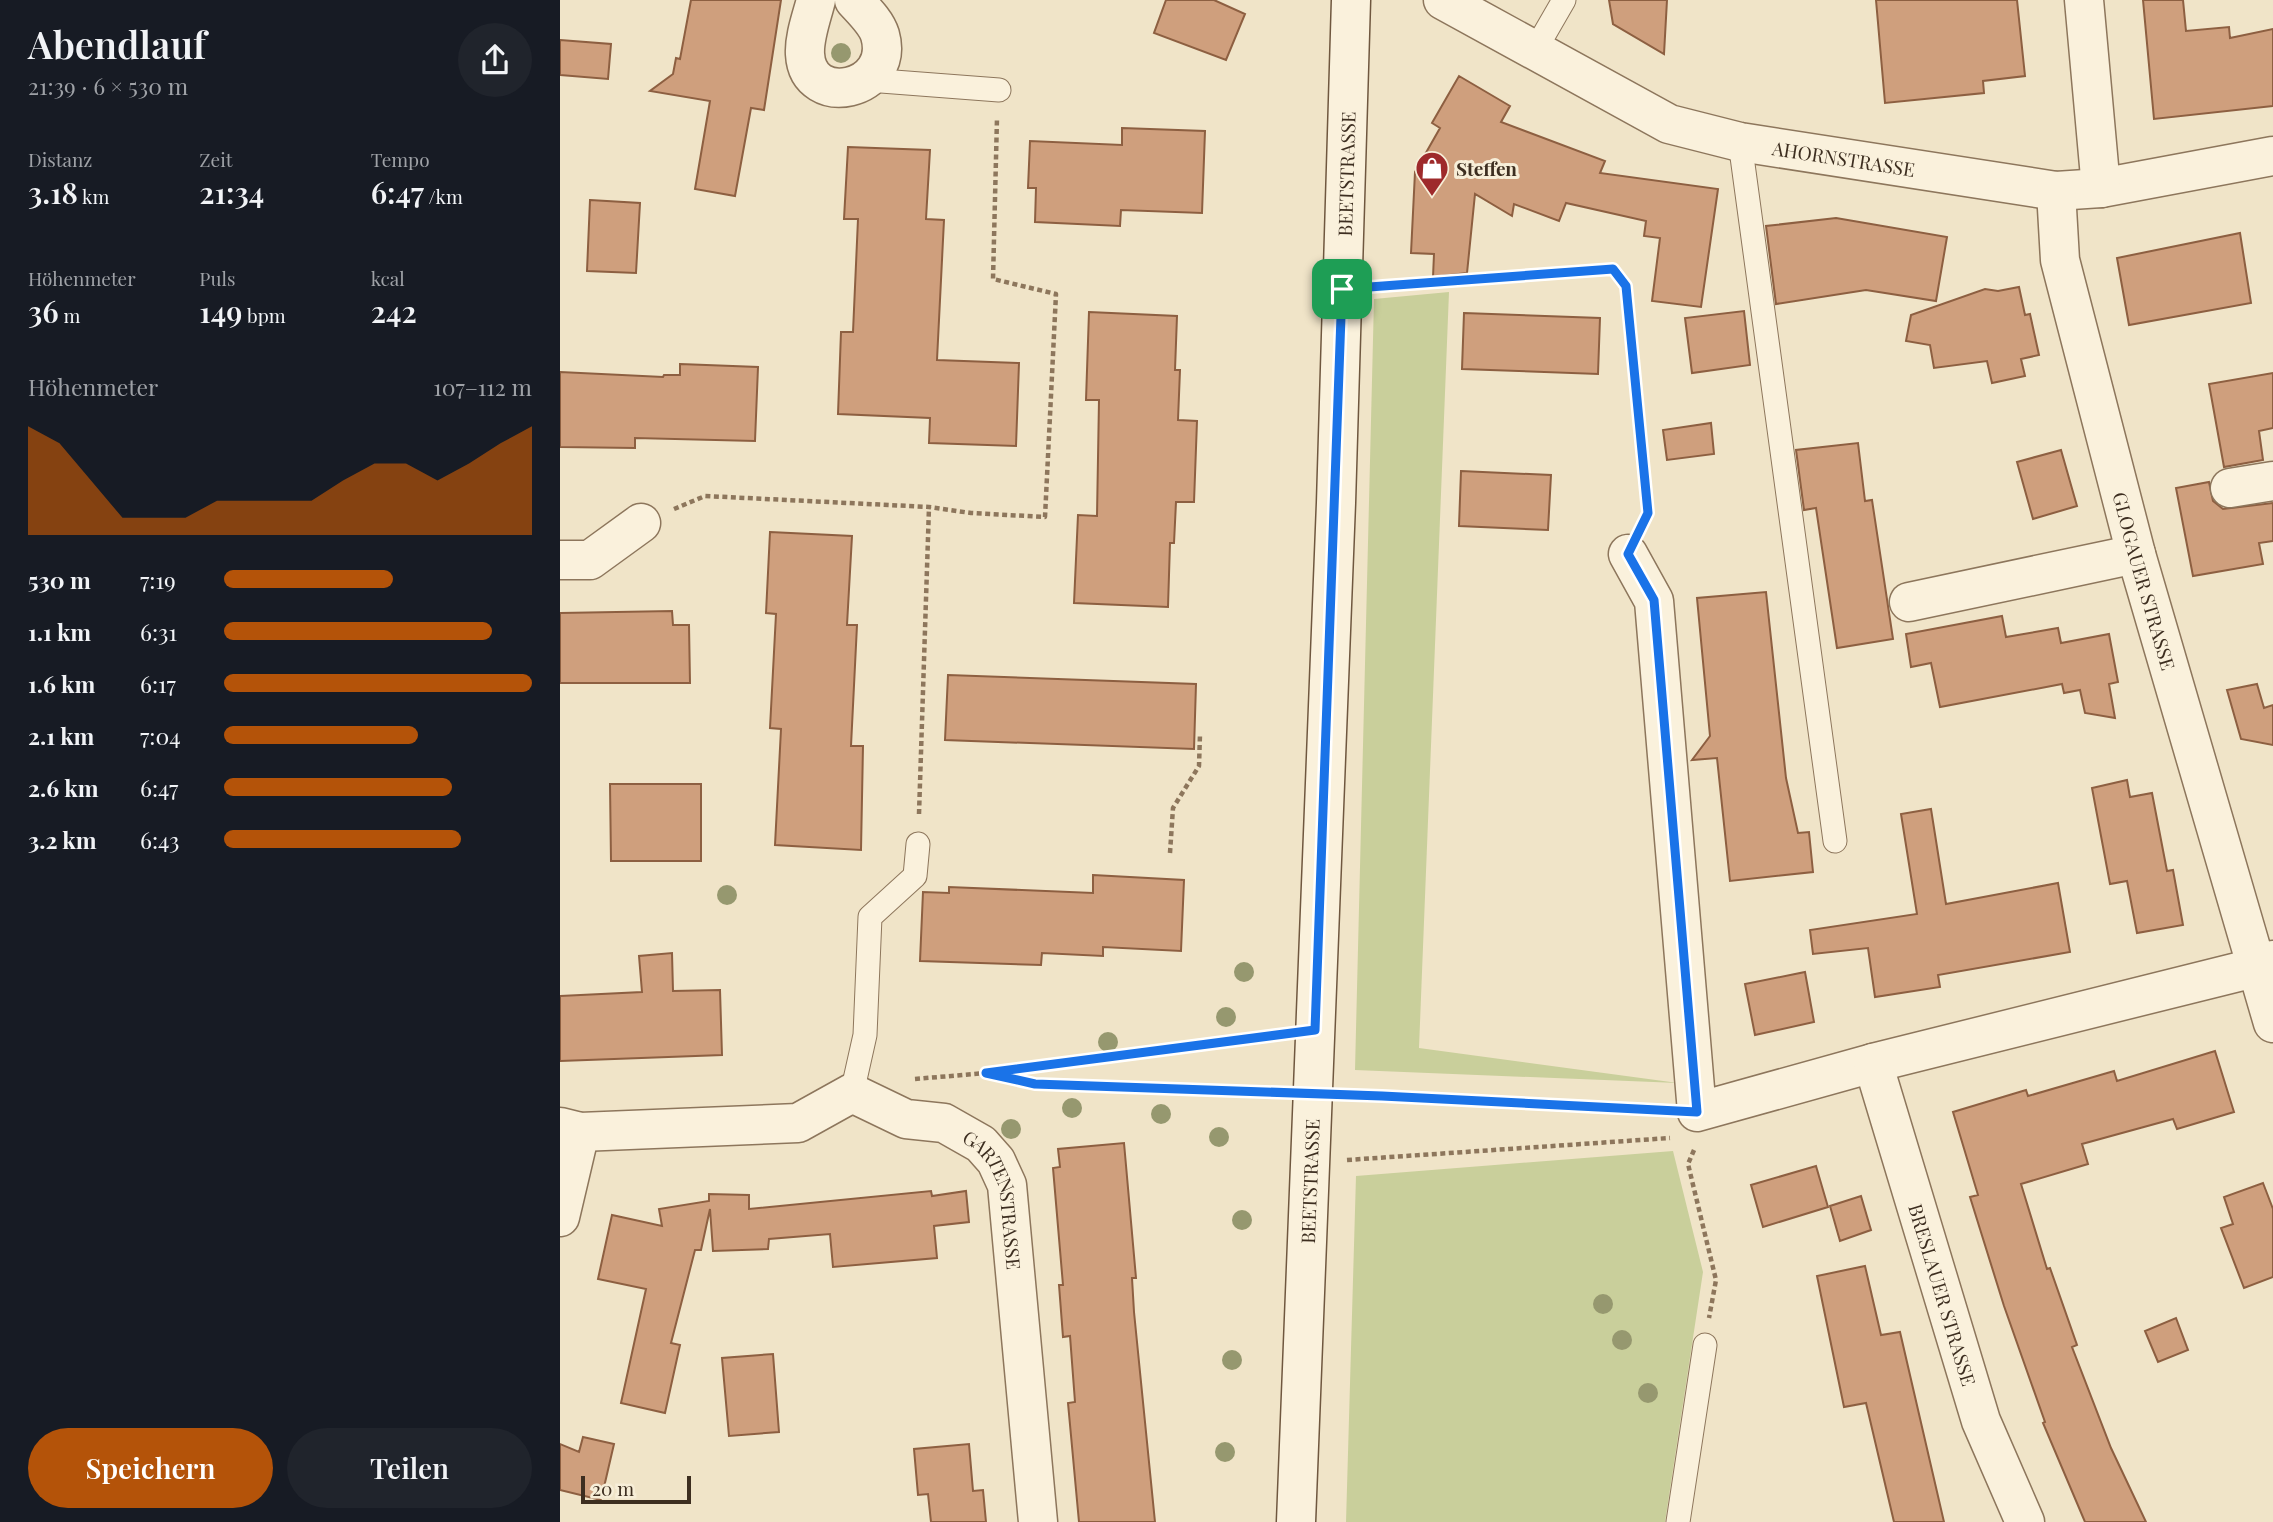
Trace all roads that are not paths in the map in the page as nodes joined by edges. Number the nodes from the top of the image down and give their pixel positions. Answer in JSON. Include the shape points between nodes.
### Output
{"nodes":[{"id":1,"x":816,"y":0,"type":"edge"},
{"id":2,"x":854,"y":0,"type":"edge"},
{"id":3,"x":1351,"y":0,"type":"edge"},
{"id":4,"x":1443,"y":0,"type":"edge"},
{"id":5,"x":1564,"y":0,"type":"edge"},
{"id":6,"x":2084,"y":0,"type":"edge"},
{"id":7,"x":1534,"y":52,"type":"junction"},
{"id":8,"x":868,"y":80,"type":"junction"},
{"id":9,"x":999,"y":90,"type":"road end"},
{"id":10,"x":1741,"y":142,"type":"junction"},
{"id":11,"x":2273,"y":156,"type":"edge"},
{"id":12,"x":2101,"y":188,"type":"junction"},
{"id":13,"x":2056,"y":191,"type":"junction"},
{"id":14,"x":2273,"y":481,"type":"edge"},
{"id":15,"x":2230,"y":488,"type":"dead end"},
{"id":16,"x":641,"y":523,"type":"road end"},
{"id":17,"x":1628,"y":554,"type":"road end"},
{"id":18,"x":2136,"y":554,"type":"junction"},
{"id":19,"x":560,"y":560,"type":"edge"},
{"id":20,"x":1909,"y":601,"type":"dead end"},
{"id":21,"x":1835,"y":841,"type":"dead end"},
{"id":22,"x":918,"y":844,"type":"road end"},
{"id":23,"x":2265,"y":963,"type":"edge"},
{"id":24,"x":2273,"y":1023,"type":"edge"},
{"id":25,"x":1873,"y":1063,"type":"junction"},
{"id":26,"x":852,"y":1093,"type":"junction"},
{"id":27,"x":570,"y":1129,"type":"edge"},
{"id":28,"x":560,"y":1217,"type":"edge"},
{"id":29,"x":1705,"y":1345,"type":"road end"},
{"id":30,"x":1038,"y":1522,"type":"edge"},
{"id":31,"x":1296,"y":1522,"type":"edge"},
{"id":32,"x":1678,"y":1522,"type":"edge"},
{"id":33,"x":2025,"y":1522,"type":"edge"}],
"edges":[{"from":1,"to":8,"type":"street","via":[[805,54],[813,77],[833,89],[852,88]]},
{"from":2,"to":8,"type":"street","via":[[880,37],[879,61]]},
{"from":3,"to":31,"type":"street","name":"BEETSTRASSE"},
{"from":4,"to":7,"type":"street","name":"AHORNSTRASSE"},
{"from":5,"to":7,"type":"lane"},
{"from":6,"to":12,"type":"street"},
{"from":7,"to":10,"type":"street","name":"AHORNSTRASSE","via":[[1670,124]]},
{"from":8,"to":9,"type":"lane"},
{"from":10,"to":13,"type":"street","name":"AHORNSTRASSE"},
{"from":10,"to":21,"type":"lane"},
{"from":11,"to":12,"type":"street","name":"AHORNSTRASSE"},
{"from":12,"to":13,"type":"street","name":"AHORNSTRASSE"},
{"from":13,"to":18,"type":"street","name":"GLOGAUER STRASSE","via":[[2060,260]]},
{"from":14,"to":15,"type":"street"},
{"from":16,"to":19,"type":"street","via":[[590,560]]},
{"from":17,"to":25,"type":"street","via":[[1654,600],[1698,1124]]},
{"from":18,"to":20,"type":"street"},
{"from":18,"to":23,"type":"street","name":"GLOGAUER STRASSE"},
{"from":22,"to":26,"type":"lane","via":[[915,876],[870,917],[865,1035]]},
{"from":23,"to":24,"type":"street","name":"GLOGAUER STRASSE"},
{"from":23,"to":25,"type":"street"},
{"from":25,"to":33,"type":"street","name":"BRESLAUER STRASSE","via":[[1981,1421]]},
{"from":26,"to":27,"type":"street","via":[[798,1123]]},
{"from":26,"to":30,"type":"street","name":"GARTENSTRASSE","via":[[906,1119],[944,1123],[981,1144],[1002,1173],[1007,1185]]},
{"from":27,"to":28,"type":"street"},
{"from":29,"to":32,"type":"lane"}]}
